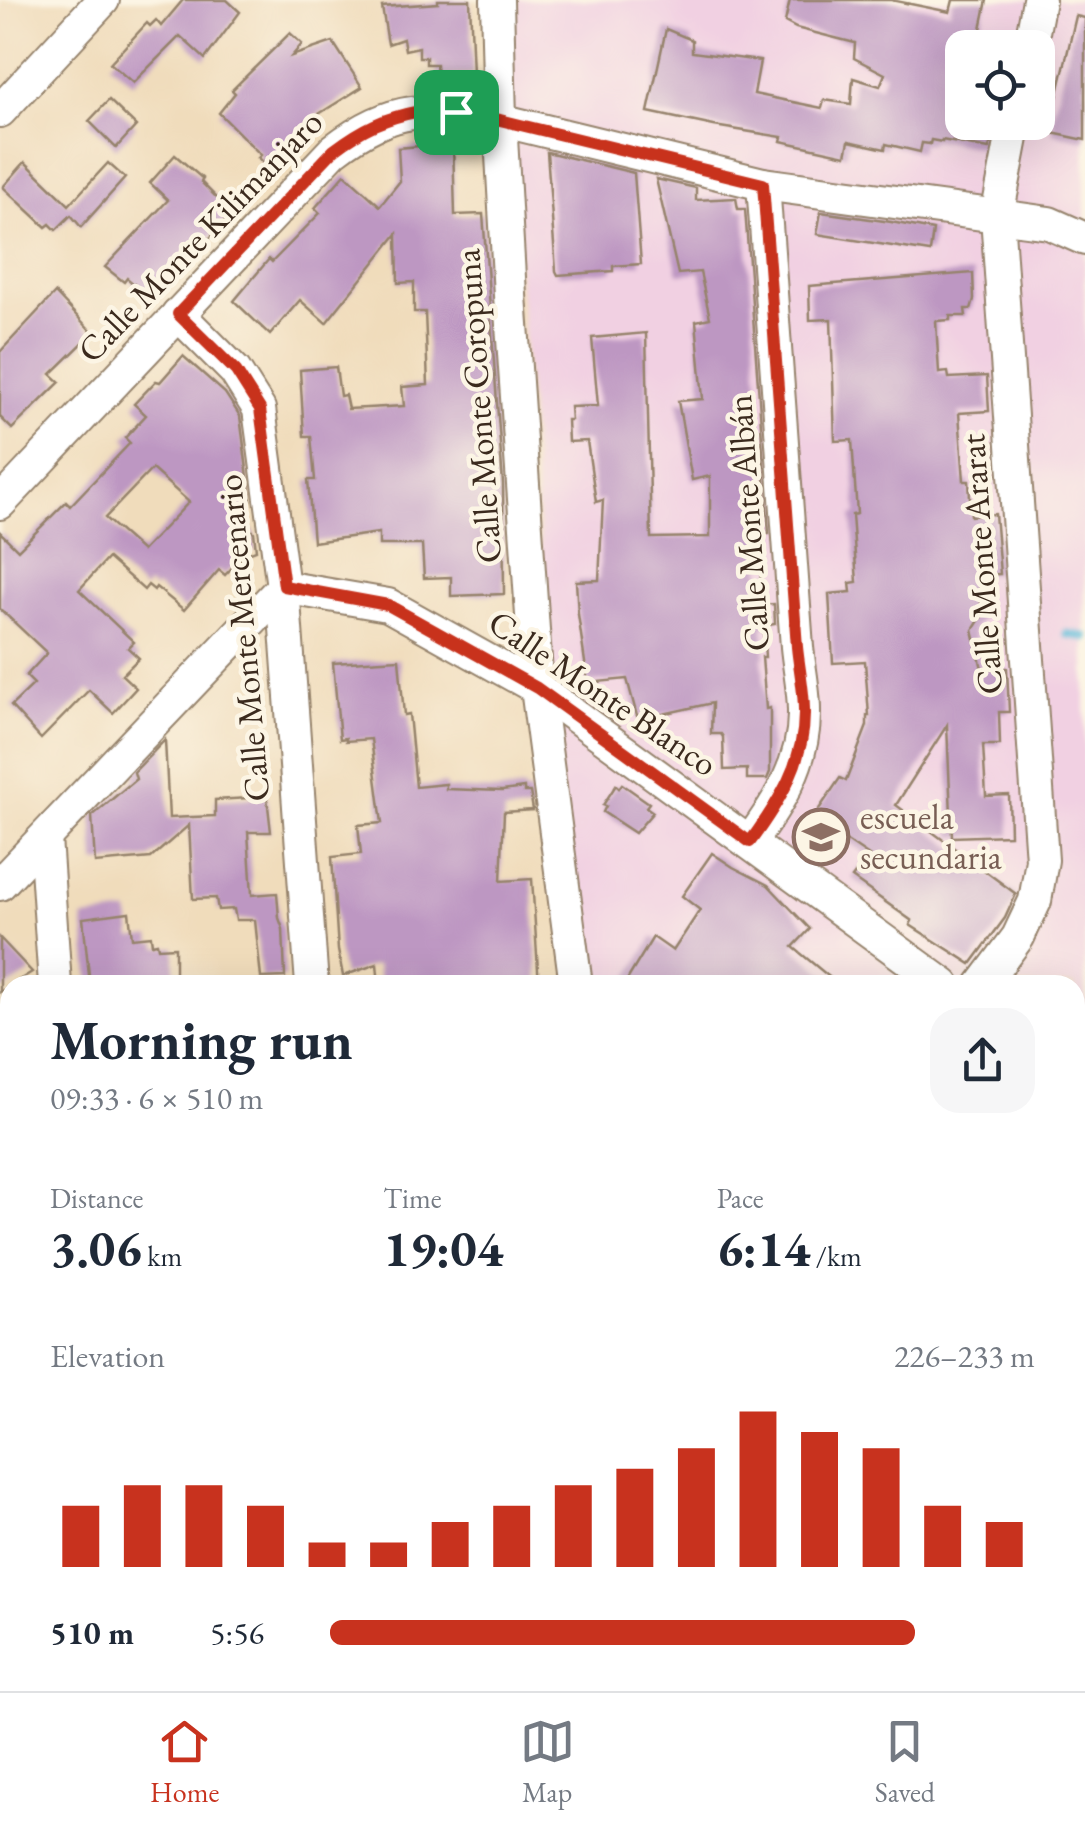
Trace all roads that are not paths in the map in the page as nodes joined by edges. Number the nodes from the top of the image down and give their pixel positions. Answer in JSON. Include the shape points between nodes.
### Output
{"nodes":[{"id":1,"x":102,"y":0,"type":"edge"},
{"id":2,"x":497,"y":0,"type":"edge"},
{"id":3,"x":1039,"y":0,"type":"edge"},
{"id":4,"x":1033,"y":30,"type":"edge"},
{"id":5,"x":0,"y":111,"type":"edge"},
{"id":6,"x":500,"y":120,"type":"junction"},
{"id":7,"x":1012,"y":140,"type":"edge"},
{"id":8,"x":763,"y":184,"type":"junction"},
{"id":9,"x":997,"y":216,"type":"junction"},
{"id":10,"x":1085,"y":239,"type":"edge"},
{"id":11,"x":178,"y":314,"type":"junction"},
{"id":12,"x":0,"y":503,"type":"edge"},
{"id":13,"x":284,"y":586,"type":"junction"},
{"id":14,"x":537,"y":688,"type":"junction"},
{"id":15,"x":45,"y":838,"type":"junction"},
{"id":16,"x":750,"y":842,"type":"junction"},
{"id":17,"x":0,"y":884,"type":"edge"},
{"id":18,"x":54,"y":975,"type":"edge"},
{"id":19,"x":311,"y":975,"type":"edge"},
{"id":20,"x":575,"y":975,"type":"edge"},
{"id":21,"x":930,"y":975,"type":"edge"},
{"id":22,"x":990,"y":975,"type":"edge"}],
"edges":[{"from":1,"to":5,"type":"street"},
{"from":2,"to":6,"type":"street","name":"Calle Monte Coropuna"},
{"from":3,"to":4,"type":"street"},
{"from":6,"to":8,"type":"street","name":"Calle Monte Kilimanjaro"},
{"from":6,"to":11,"type":"street","name":"Calle Monte Kilimanjaro","via":[[420,111],[359,130]]},
{"from":6,"to":14,"type":"street","name":"Calle Monte Coropuna"},
{"from":7,"to":9,"type":"street","name":"Calle Monte Ararat"},
{"from":8,"to":9,"type":"street","name":"Calle Monte Kilimanjaro"},
{"from":8,"to":16,"type":"street","name":"Calle Monte Albán","via":[[804,711],[790,780]]},
{"from":9,"to":10,"type":"street","name":"Calle Monte Kilimanjaro","via":[[1050,223]]},
{"from":9,"to":22,"type":"street","name":"Calle Monte Ararat","via":[[1042,860],[1035,901]]},
{"from":11,"to":12,"type":"street","name":"Calle Monte Kilimanjaro"},
{"from":11,"to":13,"type":"street","name":"Calle Monte Mercenario","via":[[236,371],[260,409]]},
{"from":13,"to":14,"type":"street","name":"Calle Monte Blanco","via":[[388,605]]},
{"from":13,"to":15,"type":"street"},
{"from":13,"to":19,"type":"street","name":"Calle Monte Mercenario"},
{"from":14,"to":16,"type":"street","name":"Calle Monte Blanco"},
{"from":14,"to":20,"type":"street","name":"Calle Monte Coropuna"},
{"from":15,"to":17,"type":"street"},
{"from":15,"to":18,"type":"street"},
{"from":16,"to":21,"type":"street","name":"Calle Monte Blanco"}]}
